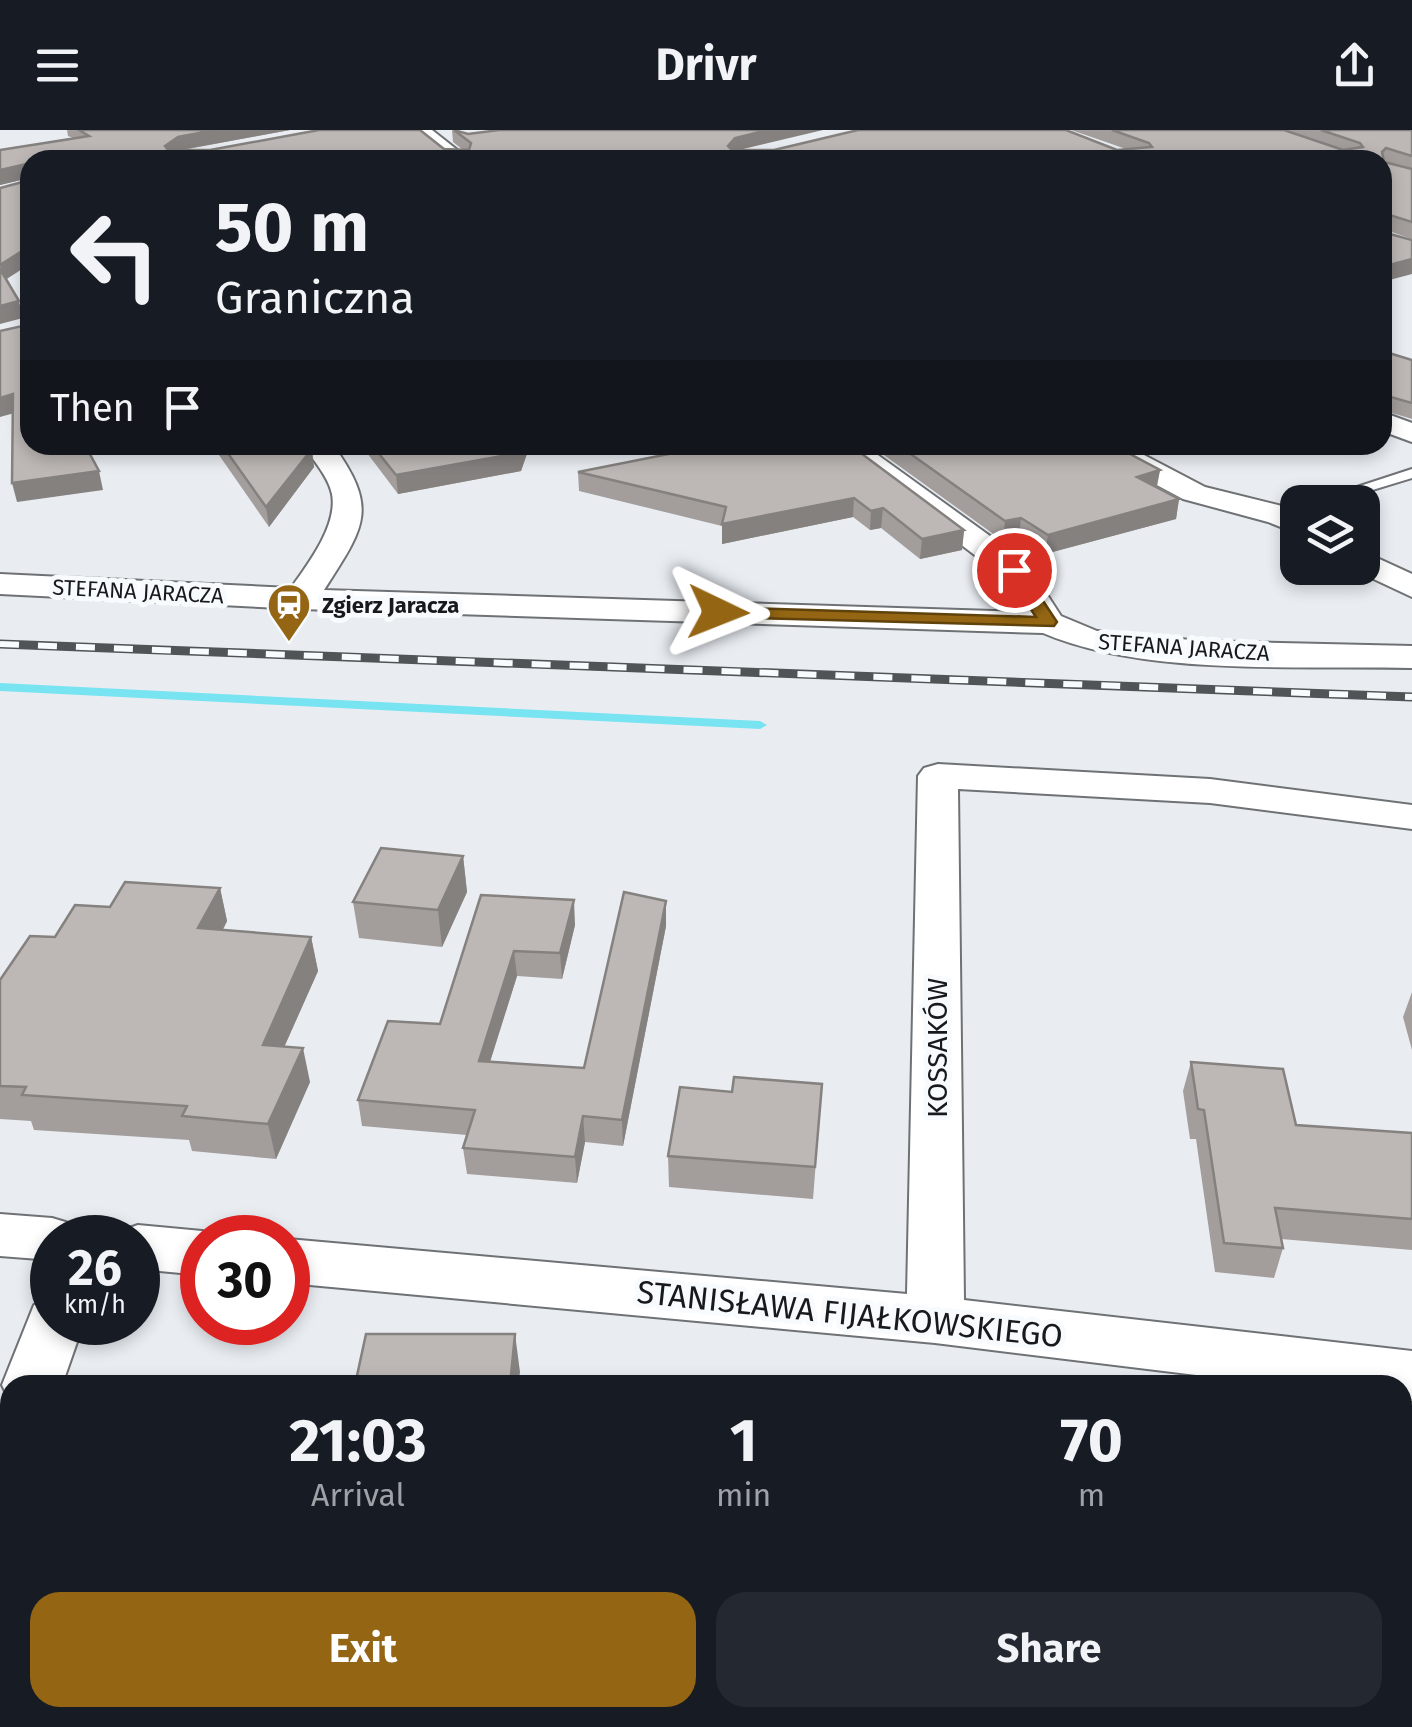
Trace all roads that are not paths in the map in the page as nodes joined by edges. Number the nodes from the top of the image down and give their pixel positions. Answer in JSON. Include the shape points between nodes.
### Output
{"nodes":[{"id":1,"x":420,"y":130,"type":"edge"},
{"id":2,"x":447,"y":150,"type":"edge"},
{"id":3,"x":324,"y":455,"type":"edge"},
{"id":4,"x":859,"y":455,"type":"edge"},
{"id":5,"x":1121,"y":455,"type":"edge"},
{"id":6,"x":1412,"y":473,"type":"edge"},
{"id":7,"x":1374,"y":485,"type":"edge"},
{"id":8,"x":1280,"y":514,"type":"edge"},
{"id":9,"x":1380,"y":570,"type":"edge"},
{"id":10,"x":0,"y":584,"type":"edge"},
{"id":11,"x":1412,"y":587,"type":"edge"},
{"id":12,"x":301,"y":599,"type":"junction"},
{"id":13,"x":1048,"y":622,"type":"junction"},
{"id":14,"x":1412,"y":657,"type":"edge"},
{"id":15,"x":1412,"y":817,"type":"edge"},
{"id":16,"x":0,"y":1235,"type":"edge"},
{"id":17,"x":30,"y":1238,"type":"edge"},
{"id":18,"x":310,"y":1263,"type":"edge"},
{"id":19,"x":935,"y":1320,"type":"junction"},
{"id":20,"x":47,"y":1345,"type":"edge"},
{"id":21,"x":36,"y":1375,"type":"edge"},
{"id":22,"x":1363,"y":1375,"type":"edge"}],
"edges":[{"from":1,"to":2,"type":"street"},
{"from":3,"to":12,"type":"street","via":[[349,502],[320,574]]},
{"from":4,"to":13,"type":"street","via":[[1014,570]]},
{"from":5,"to":8,"type":"street","via":[[1194,493]]},
{"from":6,"to":7,"type":"lane"},
{"from":9,"to":11,"type":"street"},
{"from":10,"to":12,"type":"street","name":"STEFANA JARACZA"},
{"from":12,"to":13,"type":"street","name":"STEFANA JARACZA"},
{"from":13,"to":14,"type":"street","name":"STEFANA JARACZA","via":[[1090,640],[1202,652]]},
{"from":15,"to":19,"type":"street","name":"KOSSAKÓW","via":[[1210,792],[938,776]]},
{"from":16,"to":17,"type":"street"},
{"from":18,"to":19,"type":"street","name":"STANISŁAWA FIJAŁKOWSKIEGO"},
{"from":19,"to":22,"type":"street","name":"STANISŁAWA FIJAŁKOWSKIEGO"},
{"from":20,"to":21,"type":"street"}]}
